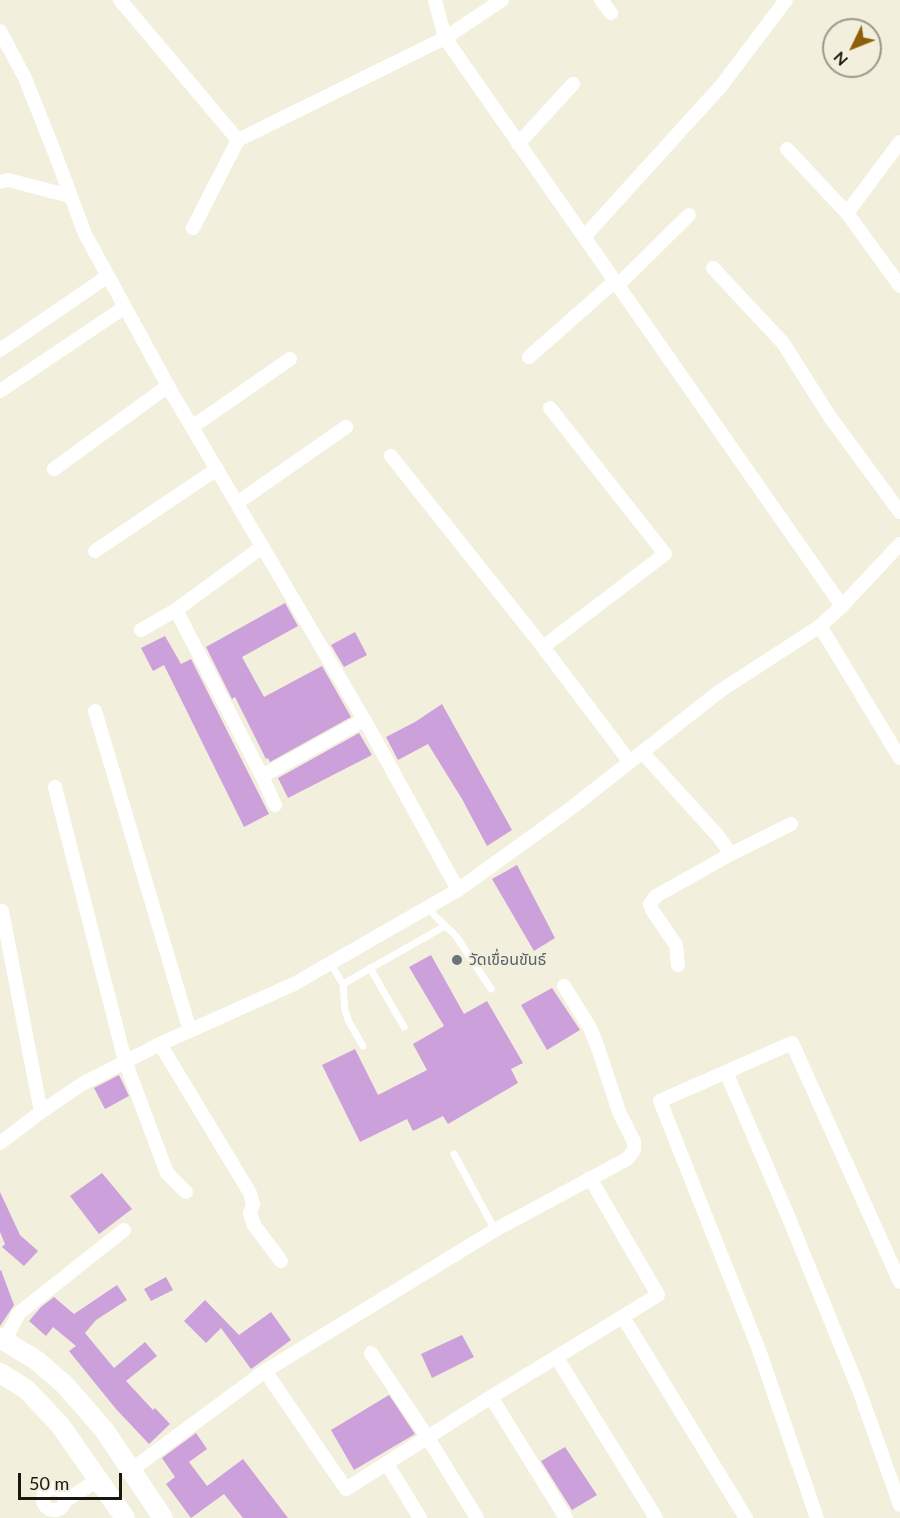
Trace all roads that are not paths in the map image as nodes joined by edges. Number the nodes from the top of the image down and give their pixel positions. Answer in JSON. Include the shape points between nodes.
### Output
{"nodes":[{"id":1,"x":120,"y":0,"type":"edge"},
{"id":2,"x":435,"y":0,"type":"edge"},
{"id":3,"x":502,"y":0,"type":"edge"},
{"id":4,"x":601,"y":0,"type":"edge"},
{"id":5,"x":786,"y":0,"type":"edge"},
{"id":6,"x":611,"y":13,"type":"dead end"},
{"id":7,"x":0,"y":32,"type":"edge"},
{"id":8,"x":445,"y":38,"type":"junction"},
{"id":9,"x":573,"y":84,"type":"dead end"},
{"id":10,"x":238,"y":140,"type":"junction"},
{"id":11,"x":900,"y":142,"type":"edge"},
{"id":12,"x":518,"y":144,"type":"junction"},
{"id":13,"x":787,"y":149,"type":"dead end"},
{"id":14,"x":0,"y":182,"type":"edge"},
{"id":15,"x":70,"y":196,"type":"junction"},
{"id":16,"x":847,"y":213,"type":"junction"},
{"id":17,"x":689,"y":215,"type":"dead end"},
{"id":18,"x":194,"y":228,"type":"dead end"},
{"id":19,"x":584,"y":237,"type":"junction"},
{"id":20,"x":713,"y":268,"type":"dead end"},
{"id":21,"x":108,"y":276,"type":"junction"},
{"id":22,"x":616,"y":284,"type":"junction"},
{"id":23,"x":900,"y":286,"type":"edge"},
{"id":24,"x":125,"y":307,"type":"junction"},
{"id":25,"x":0,"y":350,"type":"edge"},
{"id":26,"x":529,"y":357,"type":"dead end"},
{"id":27,"x":290,"y":359,"type":"dead end"},
{"id":28,"x":168,"y":386,"type":"junction"},
{"id":29,"x":0,"y":392,"type":"edge"},
{"id":30,"x":550,"y":408,"type":"dead end"},
{"id":31,"x":192,"y":427,"type":"junction"},
{"id":32,"x":346,"y":427,"type":"dead end"},
{"id":33,"x":391,"y":456,"type":"dead end"},
{"id":34,"x":54,"y":469,"type":"dead end"},
{"id":35,"x":217,"y":469,"type":"junction"},
{"id":36,"x":237,"y":503,"type":"junction"},
{"id":37,"x":900,"y":512,"type":"edge"},
{"id":38,"x":900,"y":544,"type":"edge"},
{"id":39,"x":262,"y":547,"type":"junction"},
{"id":40,"x":95,"y":551,"type":"dead end"},
{"id":41,"x":842,"y":606,"type":"junction"},
{"id":42,"x":176,"y":610,"type":"junction"},
{"id":43,"x":820,"y":626,"type":"junction"},
{"id":44,"x":141,"y":630,"type":"dead end"},
{"id":45,"x":543,"y":647,"type":"junction"},
{"id":46,"x":95,"y":711,"type":"dead end"},
{"id":47,"x":364,"y":720,"type":"junction"},
{"id":48,"x":643,"y":753,"type":"junction"},
{"id":49,"x":900,"y":758,"type":"edge"},
{"id":50,"x":630,"y":762,"type":"junction"},
{"id":51,"x":261,"y":776,"type":"junction"},
{"id":52,"x":55,"y":788,"type":"dead end"},
{"id":53,"x":275,"y":805,"type":"dead end"},
{"id":54,"x":791,"y":824,"type":"dead end"},
{"id":55,"x":731,"y":854,"type":"junction"},
{"id":56,"x":458,"y":890,"type":"junction"},
{"id":57,"x":430,"y":907,"type":"junction"},
{"id":58,"x":2,"y":911,"type":"dead end"},
{"id":59,"x":445,"y":926,"type":"junction"},
{"id":60,"x":330,"y":963,"type":"junction"},
{"id":61,"x":678,"y":965,"type":"dead end"},
{"id":62,"x":370,"y":968,"type":"junction"},
{"id":63,"x":343,"y":984,"type":"junction"},
{"id":64,"x":564,"y":986,"type":"dead end"},
{"id":65,"x":491,"y":988,"type":"dead end"},
{"id":66,"x":404,"y":1027,"type":"dead end"},
{"id":67,"x":190,"y":1030,"type":"junction"},
{"id":68,"x":160,"y":1044,"type":"junction"},
{"id":69,"x":363,"y":1046,"type":"dead end"},
{"id":70,"x":125,"y":1061,"type":"junction"},
{"id":71,"x":726,"y":1072,"type":"junction"},
{"id":72,"x":41,"y":1112,"type":"junction"},
{"id":73,"x":0,"y":1143,"type":"edge"},
{"id":74,"x":454,"y":1154,"type":"dead end"},
{"id":75,"x":590,"y":1178,"type":"junction"},
{"id":76,"x":186,"y":1192,"type":"dead end"},
{"id":77,"x":124,"y":1230,"type":"dead end"},
{"id":78,"x":495,"y":1230,"type":"junction"},
{"id":79,"x":281,"y":1261,"type":"dead end"},
{"id":80,"x":900,"y":1282,"type":"edge"},
{"id":81,"x":623,"y":1317,"type":"junction"},
{"id":82,"x":2,"y":1339,"type":"edge"},
{"id":83,"x":371,"y":1353,"type":"dead end"},
{"id":84,"x":557,"y":1358,"type":"junction"},
{"id":85,"x":265,"y":1371,"type":"junction"},
{"id":86,"x":0,"y":1373,"type":"edge"},
{"id":87,"x":491,"y":1397,"type":"junction"},
{"id":88,"x":428,"y":1438,"type":"junction"},
{"id":89,"x":387,"y":1464,"type":"junction"},
{"id":90,"x":131,"y":1470,"type":"junction"},
{"id":91,"x":99,"y":1479,"type":"junction"},
{"id":92,"x":65,"y":1501,"type":"dead end"},
{"id":93,"x":900,"y":1505,"type":"edge"},
{"id":94,"x":125,"y":1518,"type":"edge"},
{"id":95,"x":163,"y":1518,"type":"edge"},
{"id":96,"x":420,"y":1518,"type":"edge"},
{"id":97,"x":477,"y":1518,"type":"edge"},
{"id":98,"x":566,"y":1518,"type":"edge"},
{"id":99,"x":656,"y":1518,"type":"edge"},
{"id":100,"x":746,"y":1518,"type":"edge"},
{"id":101,"x":817,"y":1518,"type":"edge"}],
"edges":[{"from":1,"to":10,"type":"street"},
{"from":2,"to":8,"type":"street"},
{"from":3,"to":8,"type":"street"},
{"from":4,"to":6,"type":"street"},
{"from":5,"to":19,"type":"street","via":[[721,86]]},
{"from":7,"to":15,"type":"street","via":[[25,78]]},
{"from":8,"to":10,"type":"street"},
{"from":8,"to":12,"type":"street"},
{"from":9,"to":12,"type":"street"},
{"from":10,"to":18,"type":"street"},
{"from":11,"to":16,"type":"street"},
{"from":12,"to":19,"type":"street"},
{"from":13,"to":16,"type":"street"},
{"from":14,"to":15,"type":"street","via":[[8,180]]},
{"from":15,"to":21,"type":"street"},
{"from":16,"to":23,"type":"street"},
{"from":17,"to":22,"type":"street"},
{"from":19,"to":22,"type":"street"},
{"from":20,"to":37,"type":"street","via":[[783,343],[830,417]]},
{"from":21,"to":24,"type":"street"},
{"from":21,"to":25,"type":"street"},
{"from":22,"to":26,"type":"street"},
{"from":22,"to":41,"type":"street"},
{"from":24,"to":28,"type":"street"},
{"from":24,"to":29,"type":"street"},
{"from":27,"to":31,"type":"street"},
{"from":28,"to":31,"type":"street"},
{"from":28,"to":34,"type":"street"},
{"from":30,"to":45,"type":"street","via":[[665,554]]},
{"from":31,"to":35,"type":"street"},
{"from":32,"to":36,"type":"street"},
{"from":33,"to":45,"type":"street"},
{"from":35,"to":36,"type":"street"},
{"from":35,"to":40,"type":"street"},
{"from":36,"to":39,"type":"street"},
{"from":38,"to":41,"type":"street"},
{"from":39,"to":42,"type":"street"},
{"from":39,"to":47,"type":"street"},
{"from":41,"to":43,"type":"street"},
{"from":42,"to":44,"type":"street"},
{"from":42,"to":51,"type":"street"},
{"from":43,"to":48,"type":"street","via":[[720,691]]},
{"from":43,"to":49,"type":"street"},
{"from":45,"to":50,"type":"street"},
{"from":46,"to":67,"type":"street"},
{"from":47,"to":51,"type":"street"},
{"from":47,"to":56,"type":"street"},
{"from":48,"to":50,"type":"street"},
{"from":48,"to":55,"type":"street"},
{"from":50,"to":56,"type":"street"},
{"from":51,"to":53,"type":"street"},
{"from":52,"to":70,"type":"street"},
{"from":54,"to":55,"type":"street"},
{"from":55,"to":61,"type":"street","via":[[656,896],[650,904],[675,945]]},
{"from":56,"to":57,"type":"street"},
{"from":57,"to":59,"type":"lane"},
{"from":57,"to":60,"type":"street"},
{"from":58,"to":72,"type":"street"},
{"from":59,"to":62,"type":"lane"},
{"from":59,"to":65,"type":"lane"},
{"from":60,"to":63,"type":"lane"},
{"from":60,"to":67,"type":"street","via":[[294,984]]},
{"from":62,"to":63,"type":"lane"},
{"from":62,"to":66,"type":"lane"},
{"from":63,"to":69,"type":"lane","via":[[345,1010]]},
{"from":64,"to":75,"type":"street","via":[[594,1036],[619,1112],[634,1142],[634,1150],[627,1159]]},
{"from":67,"to":68,"type":"street"},
{"from":68,"to":70,"type":"street"},
{"from":68,"to":79,"type":"street","via":[[250,1193],[251,1220]]},
{"from":70,"to":72,"type":"street"},
{"from":70,"to":76,"type":"street","via":[[167,1173]]},
{"from":71,"to":80,"type":"street","via":[[792,1043]]},
{"from":71,"to":93,"type":"street","via":[[855,1379]]},
{"from":71,"to":101,"type":"street","via":[[660,1101],[759,1350]]},
{"from":72,"to":73,"type":"street"},
{"from":74,"to":78,"type":"lane"},
{"from":75,"to":78,"type":"street"},
{"from":75,"to":81,"type":"street","via":[[658,1295]]},
{"from":77,"to":82,"type":"street","via":[[20,1313]]},
{"from":78,"to":85,"type":"street"},
{"from":81,"to":84,"type":"street"},
{"from":81,"to":100,"type":"street"},
{"from":82,"to":90,"type":"main road","via":[[36,1359],[65,1385],[105,1431]]},
{"from":83,"to":88,"type":"street"},
{"from":84,"to":87,"type":"street"},
{"from":84,"to":99,"type":"street"},
{"from":85,"to":89,"type":"street","via":[[346,1489]]},
{"from":85,"to":90,"type":"street"},
{"from":86,"to":91,"type":"main road","via":[[26,1389],[44,1407]]},
{"from":87,"to":88,"type":"street"},
{"from":87,"to":98,"type":"street"},
{"from":88,"to":89,"type":"street"},
{"from":88,"to":97,"type":"street"},
{"from":89,"to":96,"type":"street"},
{"from":90,"to":95,"type":"main road"},
{"from":91,"to":92,"type":"street"},
{"from":91,"to":94,"type":"main road"}]}
